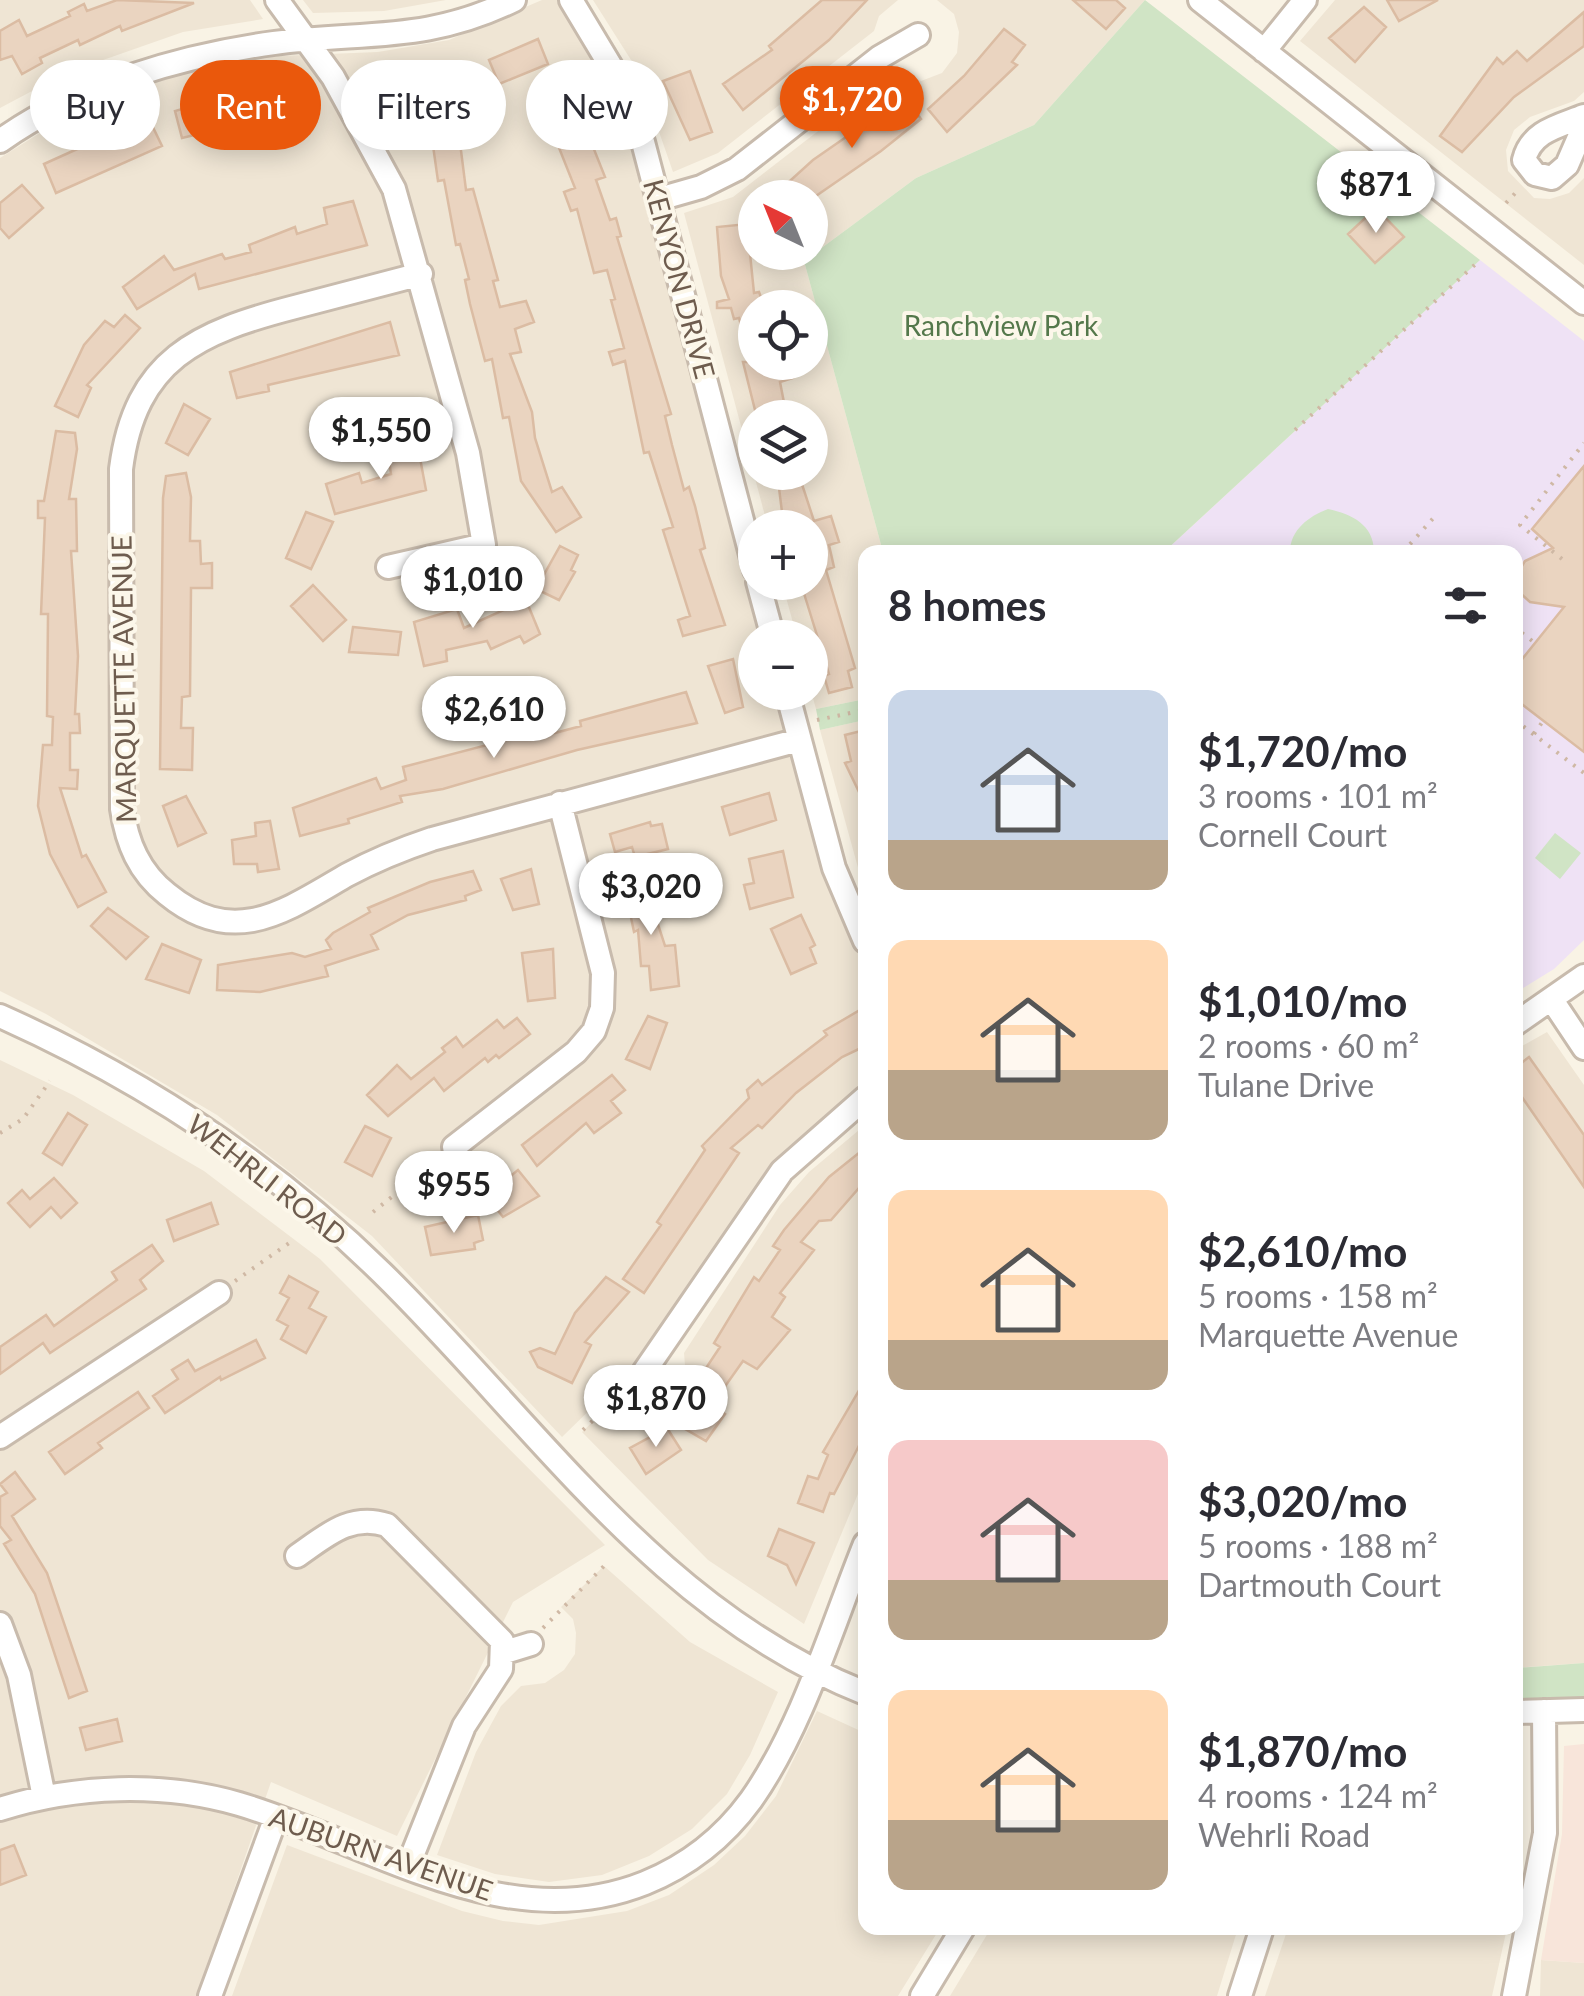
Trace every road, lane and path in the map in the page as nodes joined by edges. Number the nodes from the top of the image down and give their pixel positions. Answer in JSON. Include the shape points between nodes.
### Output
{"nodes":[{"id":1,"x":277,"y":0,"type":"edge"},
{"id":2,"x":514,"y":0,"type":"edge"},
{"id":3,"x":570,"y":0,"type":"edge"},
{"id":4,"x":1200,"y":0,"type":"edge"},
{"id":5,"x":1305,"y":0,"type":"edge"},
{"id":6,"x":918,"y":35,"type":"dead end"},
{"id":7,"x":307,"y":42,"type":"junction"},
{"id":8,"x":1264,"y":51,"type":"junction"},
{"id":9,"x":1584,"y":116,"type":"edge"},
{"id":10,"x":1584,"y":126,"type":"edge"},
{"id":11,"x":0,"y":142,"type":"edge"},
{"id":12,"x":658,"y":198,"type":"junction"},
{"id":13,"x":1480,"y":260,"type":"dead end"},
{"id":14,"x":421,"y":274,"type":"junction"},
{"id":15,"x":1584,"y":303,"type":"edge"},
{"id":16,"x":1296,"y":430,"type":"dead end"},
{"id":17,"x":1584,"y":443,"type":"edge"},
{"id":18,"x":739,"y":510,"type":"edge"},
{"id":19,"x":1436,"y":514,"type":"dead end"},
{"id":20,"x":1409,"y":545,"type":"edge"},
{"id":21,"x":1562,"y":559,"type":"dead end"},
{"id":22,"x":388,"y":567,"type":"dead end"},
{"id":23,"x":1523,"y":634,"type":"edge"},
{"id":24,"x":1535,"y":643,"type":"dead end"},
{"id":25,"x":792,"y":710,"type":"edge"},
{"id":26,"x":858,"y":711,"type":"edge"},
{"id":27,"x":817,"y":720,"type":"dead end"},
{"id":28,"x":1544,"y":721,"type":"dead end"},
{"id":29,"x":1523,"y":726,"type":"edge"},
{"id":30,"x":1534,"y":734,"type":"junction"},
{"id":31,"x":799,"y":740,"type":"junction"},
{"id":32,"x":1583,"y":770,"type":"edge"},
{"id":33,"x":560,"y":803,"type":"junction"},
{"id":34,"x":858,"y":925,"type":"edge"},
{"id":35,"x":1584,"y":976,"type":"edge"},
{"id":36,"x":1552,"y":1000,"type":"junction"},
{"id":37,"x":0,"y":1016,"type":"edge"},
{"id":38,"x":1523,"y":1019,"type":"edge"},
{"id":39,"x":1584,"y":1048,"type":"edge"},
{"id":40,"x":50,"y":1080,"type":"dead end"},
{"id":41,"x":858,"y":1104,"type":"edge"},
{"id":42,"x":0,"y":1133,"type":"edge"},
{"id":43,"x":454,"y":1147,"type":"joint"},
{"id":44,"x":373,"y":1212,"type":"dead end"},
{"id":45,"x":292,"y":1242,"type":"dead end"},
{"id":46,"x":219,"y":1293,"type":"joint"},
{"id":47,"x":644,"y":1372,"type":"joint"},
{"id":48,"x":584,"y":1430,"type":"dead end"},
{"id":49,"x":0,"y":1437,"type":"edge"},
{"id":50,"x":297,"y":1556,"type":"dead end"},
{"id":51,"x":858,"y":1561,"type":"edge"},
{"id":52,"x":604,"y":1566,"type":"dead end"},
{"id":53,"x":0,"y":1624,"type":"edge"},
{"id":54,"x":531,"y":1644,"type":"joint"},
{"id":55,"x":505,"y":1652,"type":"junction"},
{"id":56,"x":814,"y":1668,"type":"junction"},
{"id":57,"x":858,"y":1690,"type":"edge"},
{"id":58,"x":1584,"y":1710,"type":"edge"},
{"id":59,"x":1544,"y":1711,"type":"junction"},
{"id":60,"x":1523,"y":1712,"type":"edge"},
{"id":61,"x":44,"y":1797,"type":"junction"},
{"id":62,"x":0,"y":1809,"type":"edge"},
{"id":63,"x":276,"y":1817,"type":"junction"},
{"id":64,"x":408,"y":1866,"type":"junction"},
{"id":65,"x":960,"y":1935,"type":"edge"},
{"id":66,"x":1260,"y":1935,"type":"edge"},
{"id":67,"x":210,"y":1996,"type":"edge"},
{"id":68,"x":922,"y":1996,"type":"edge"},
{"id":69,"x":1240,"y":1996,"type":"edge"},
{"id":70,"x":1514,"y":1996,"type":"edge"}],
"edges":[{"from":1,"to":7,"type":"street"},
{"from":2,"to":7,"type":"street","via":[[423,33]]},
{"from":3,"to":12,"type":"street","name":"KENYON DRIVE","via":[[613,70]]},
{"from":4,"to":8,"type":"street"},
{"from":5,"to":8,"type":"street"},
{"from":6,"to":12,"type":"street","via":[[737,169],[701,188]]},
{"from":7,"to":11,"type":"street","via":[[214,54],[138,75],[64,105]]},
{"from":7,"to":14,"type":"street","via":[[382,162]]},
{"from":8,"to":15,"type":"street"},
{"from":9,"to":10,"type":"street","via":[[1538,134],[1524,160],[1535,174],[1552,178],[1567,165]]},
{"from":12,"to":18,"type":"street","name":"KENYON DRIVE"},
{"from":13,"to":16,"type":"path"},
{"from":14,"to":22,"type":"street","via":[[468,453],[484,545]]},
{"from":14,"to":33,"type":"street","name":"MARQUETTE AVENUE","via":[[222,327],[172,358],[144,392],[124,438],[120,469],[125,828],[153,884],[180,905],[213,918],[255,920],[307,902],[383,856]]},
{"from":17,"to":21,"type":"path","via":[[1520,525]]},
{"from":19,"to":20,"type":"path"},
{"from":23,"to":24,"type":"path"},
{"from":25,"to":31,"type":"street"},
{"from":26,"to":27,"type":"path"},
{"from":28,"to":30,"type":"path"},
{"from":29,"to":30,"type":"path"},
{"from":30,"to":32,"type":"path"},
{"from":31,"to":33,"type":"street","name":"MARQUETTE AVENUE"},
{"from":31,"to":34,"type":"street","via":[[834,868]]},
{"from":33,"to":43,"type":"street","via":[[603,973],[602,1008],[576,1052]]},
{"from":35,"to":36,"type":"street"},
{"from":36,"to":38,"type":"street"},
{"from":36,"to":39,"type":"street"},
{"from":37,"to":56,"type":"street","name":"WEHRLI ROAD","via":[[148,1092],[287,1189],[382,1272],[681,1583],[771,1647]]},
{"from":40,"to":42,"type":"path","via":[[23,1119]]},
{"from":41,"to":47,"type":"street","via":[[782,1171]]},
{"from":43,"to":44,"type":"path"},
{"from":45,"to":46,"type":"path"},
{"from":46,"to":49,"type":"street"},
{"from":47,"to":48,"type":"path"},
{"from":50,"to":55,"type":"street","via":[[349,1522],[387,1524],[494,1631]]},
{"from":51,"to":56,"type":"street","name":"AUBURN AVENUE"},
{"from":52,"to":54,"type":"path"},
{"from":53,"to":61,"type":"street","via":[[19,1676]]},
{"from":54,"to":55,"type":"street"},
{"from":55,"to":64,"type":"street","via":[[464,1726]]},
{"from":56,"to":57,"type":"street","name":"WEHRLI ROAD"},
{"from":56,"to":64,"type":"street","name":"AUBURN AVENUE","via":[[778,1754],[749,1802],[708,1846],[661,1876],[597,1899],[552,1903],[492,1896]]},
{"from":58,"to":59,"type":"street"},
{"from":59,"to":60,"type":"street"},
{"from":59,"to":70,"type":"street","via":[[1545,1833]]},
{"from":61,"to":62,"type":"street","name":"AUBURN AVENUE"},
{"from":61,"to":63,"type":"street","name":"AUBURN AVENUE","via":[[167,1791]]},
{"from":63,"to":64,"type":"street","name":"AUBURN AVENUE"},
{"from":63,"to":67,"type":"street"},
{"from":65,"to":68,"type":"street"},
{"from":66,"to":69,"type":"street"}]}
